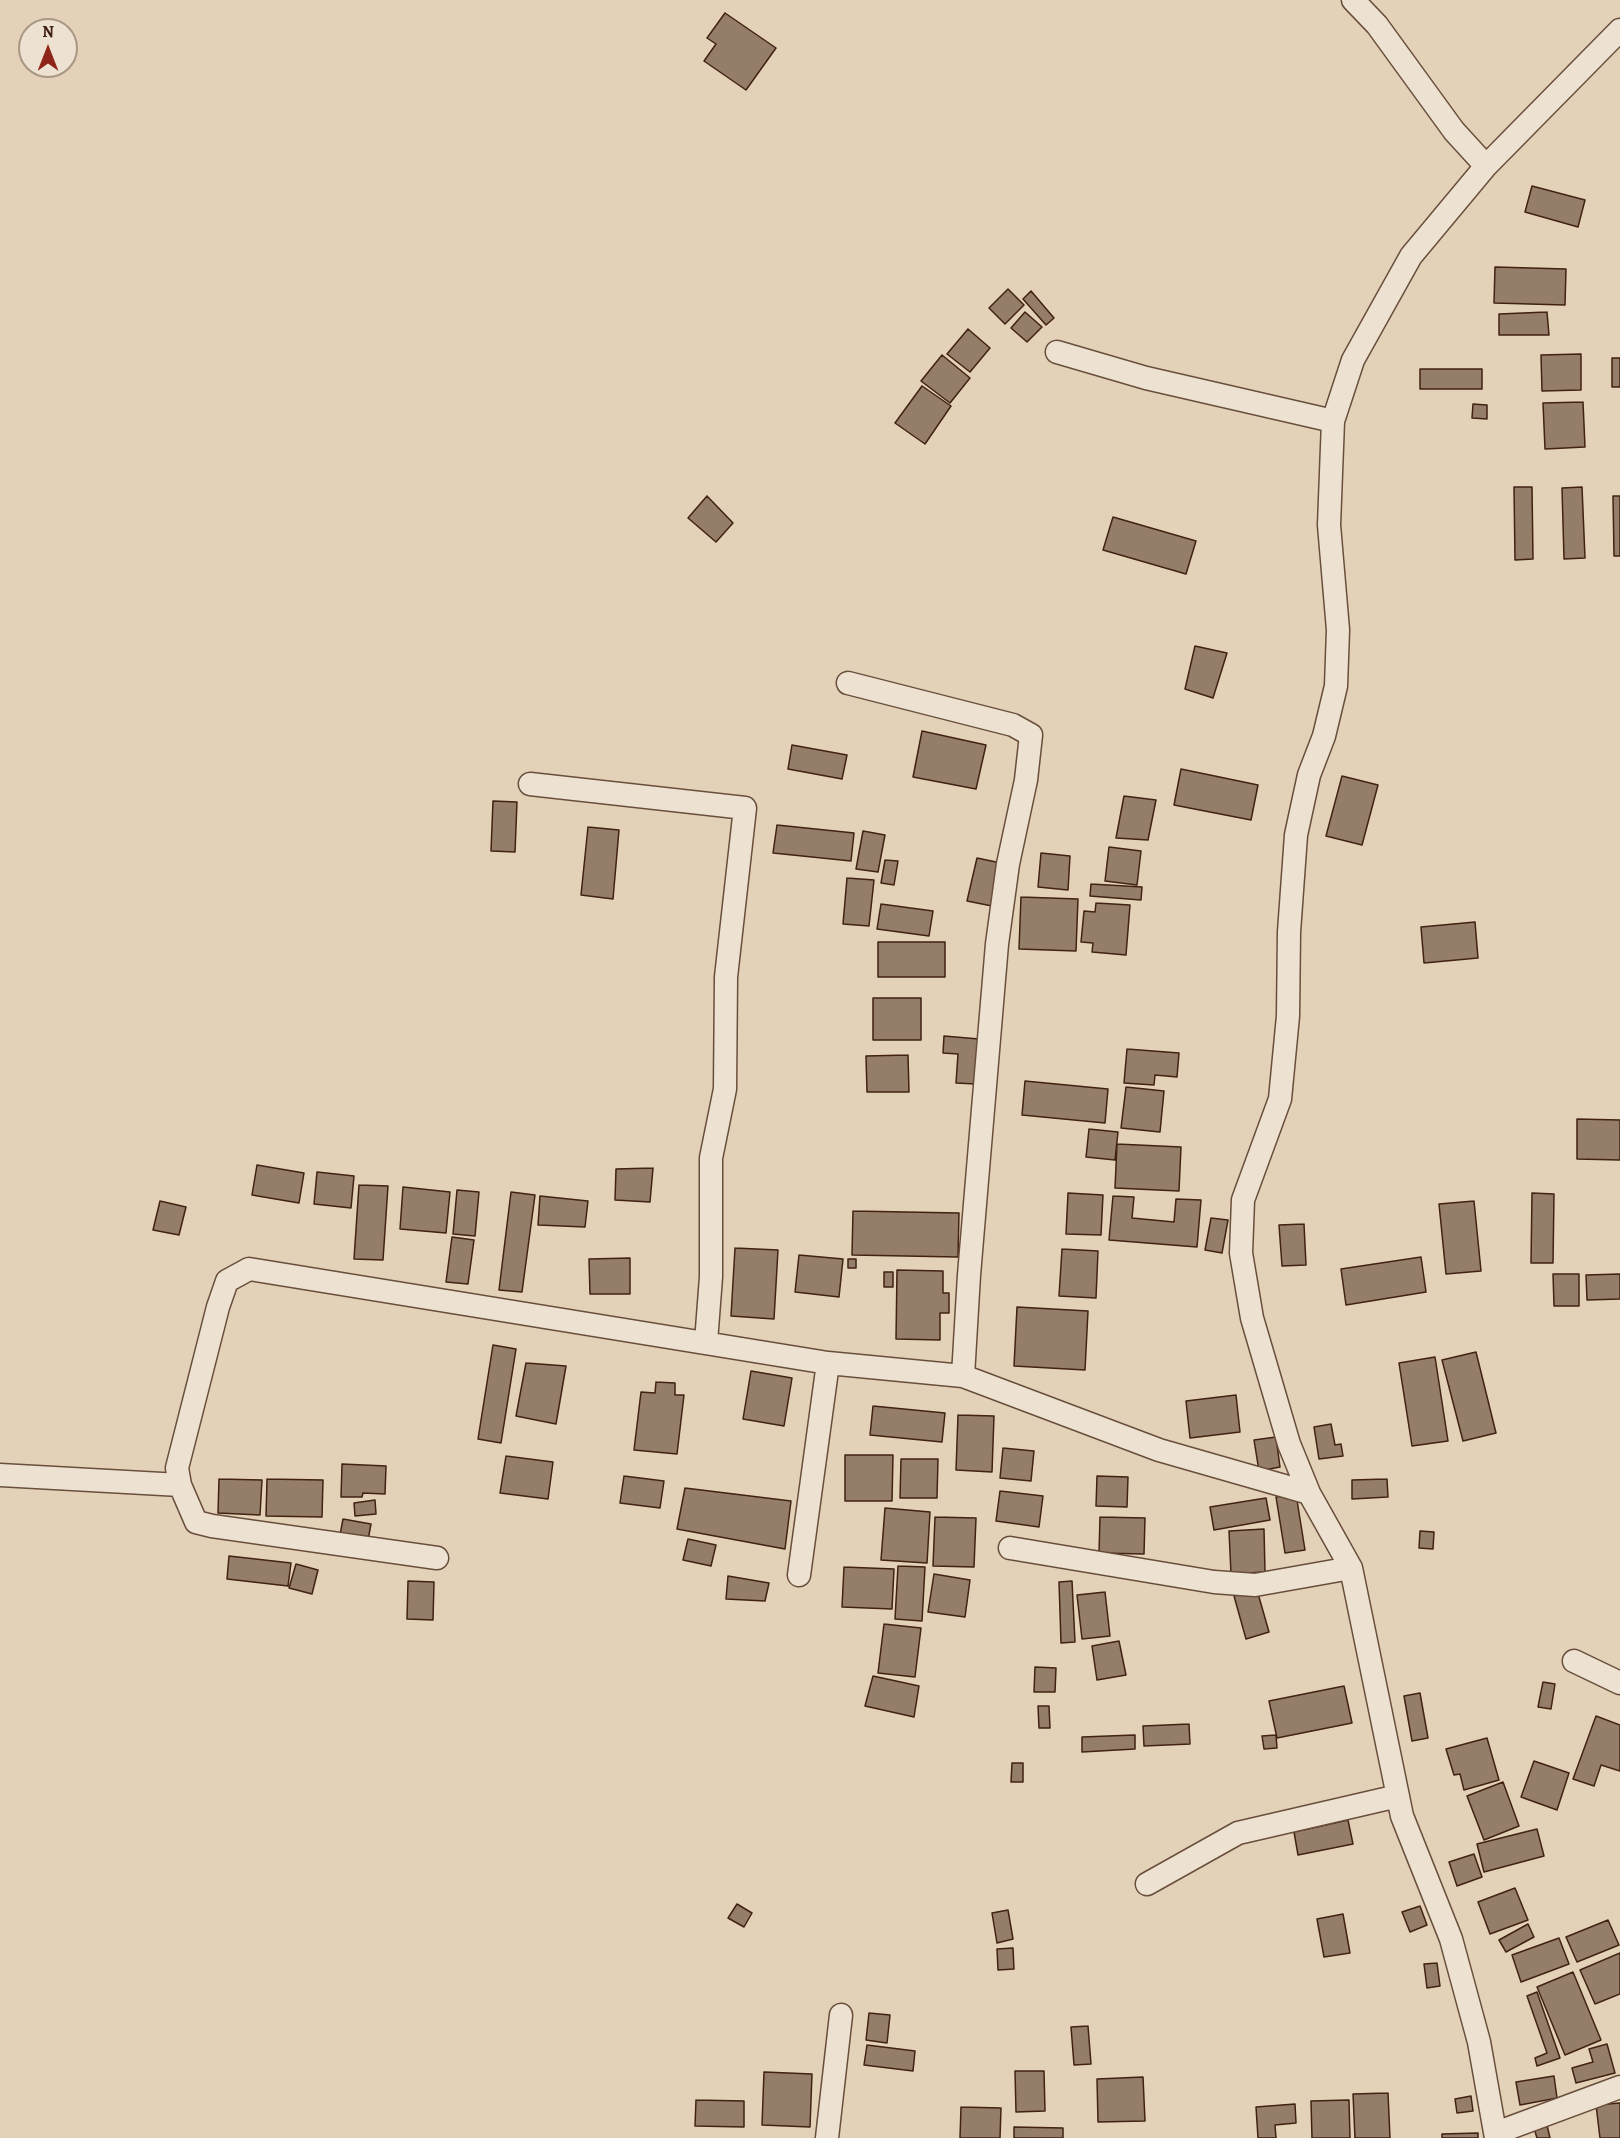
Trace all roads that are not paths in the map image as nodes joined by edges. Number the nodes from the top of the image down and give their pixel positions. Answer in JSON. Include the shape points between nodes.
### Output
{"nodes":[{"id":1,"x":1353,"y":0,"type":"edge"},
{"id":2,"x":1620,"y":30,"type":"edge"},
{"id":3,"x":1486,"y":166,"type":"junction"},
{"id":4,"x":1058,"y":352,"type":"dead end"},
{"id":5,"x":1333,"y":421,"type":"junction"},
{"id":6,"x":849,"y":683,"type":"dead end"},
{"id":7,"x":530,"y":784,"type":"dead end"},
{"id":8,"x":706,"y":1342,"type":"junction"},
{"id":9,"x":828,"y":1363,"type":"junction"},
{"id":10,"x":963,"y":1376,"type":"junction"},
{"id":11,"x":0,"y":1475,"type":"edge"},
{"id":12,"x":180,"y":1485,"type":"junction"},
{"id":13,"x":1309,"y":1493,"type":"junction"},
{"id":14,"x":1010,"y":1548,"type":"dead end"},
{"id":15,"x":437,"y":1558,"type":"dead end"},
{"id":16,"x":1351,"y":1568,"type":"junction"},
{"id":17,"x":799,"y":1575,"type":"dead end"},
{"id":18,"x":1574,"y":1661,"type":"dead end"},
{"id":19,"x":1620,"y":1683,"type":"edge"},
{"id":20,"x":1398,"y":1796,"type":"junction"},
{"id":21,"x":1147,"y":1884,"type":"dead end"},
{"id":22,"x":841,"y":2015,"type":"dead end"},
{"id":23,"x":1620,"y":2087,"type":"edge"},
{"id":24,"x":1496,"y":2135,"type":"edge"},
{"id":25,"x":827,"y":2138,"type":"edge"}],
"edges":[{"from":1,"to":3,"type":"street","via":[[1377,25],[1454,131]]},
{"from":2,"to":3,"type":"street"},
{"from":3,"to":5,"type":"street","via":[[1411,256],[1353,360]]},
{"from":4,"to":5,"type":"street","via":[[1146,378]]},
{"from":5,"to":13,"type":"street","via":[[1329,525],[1338,630],[1336,686],[1298,818],[1280,1099],[1243,1200],[1241,1253],[1252,1318],[1272,1391]]},
{"from":6,"to":10,"type":"street","via":[[1013,724],[1031,735],[997,944]]},
{"from":7,"to":8,"type":"street","via":[[745,808],[726,977],[725,1089],[711,1158],[711,1277]]},
{"from":8,"to":9,"type":"street"},
{"from":8,"to":12,"type":"street","via":[[249,1269],[227,1281],[218,1307],[177,1468]]},
{"from":9,"to":10,"type":"street"},
{"from":9,"to":17,"type":"street"},
{"from":10,"to":13,"type":"street","via":[[1159,1450]]},
{"from":11,"to":12,"type":"street"},
{"from":12,"to":15,"type":"street","via":[[196,1522]]},
{"from":13,"to":16,"type":"street"},
{"from":14,"to":16,"type":"street","via":[[1214,1582],[1255,1585]]},
{"from":16,"to":20,"type":"street"},
{"from":18,"to":19,"type":"street"},
{"from":20,"to":21,"type":"street","via":[[1238,1833]]},
{"from":20,"to":24,"type":"street","via":[[1402,1816],[1451,1939],[1479,2042]]},
{"from":22,"to":25,"type":"street"},
{"from":23,"to":24,"type":"street"}]}
